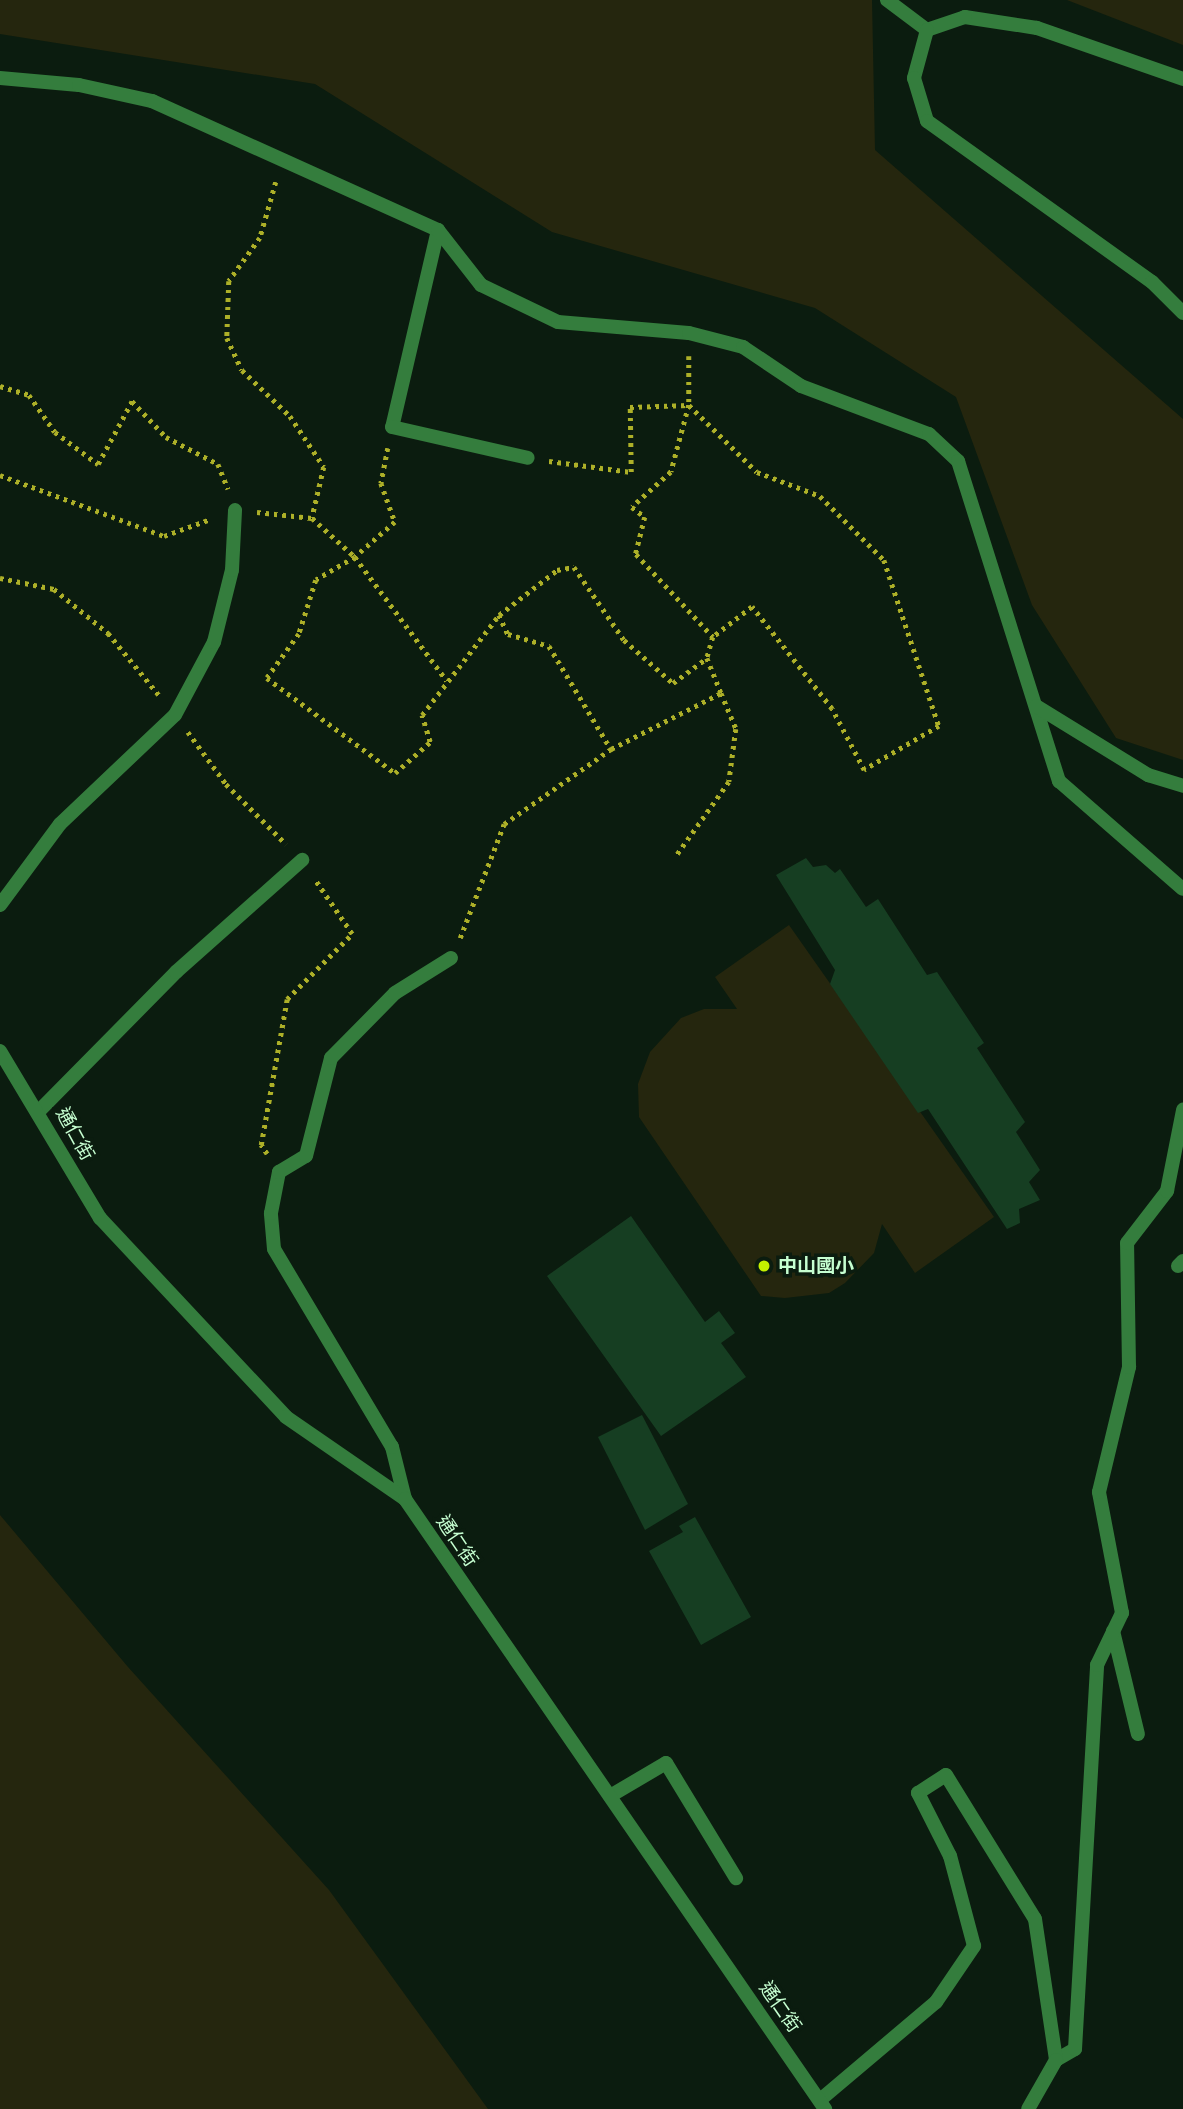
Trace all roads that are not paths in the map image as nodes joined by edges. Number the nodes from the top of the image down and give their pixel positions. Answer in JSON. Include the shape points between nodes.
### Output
{"nodes":[{"id":1,"x":887,"y":0,"type":"edge"},
{"id":2,"x":927,"y":30,"type":"junction"},
{"id":3,"x":0,"y":78,"type":"edge"},
{"id":4,"x":1183,"y":79,"type":"edge"},
{"id":5,"x":438,"y":230,"type":"junction"},
{"id":6,"x":1183,"y":313,"type":"edge"},
{"id":7,"x":528,"y":458,"type":"road end"},
{"id":8,"x":235,"y":510,"type":"road end"},
{"id":9,"x":1036,"y":706,"type":"junction"},
{"id":10,"x":1183,"y":786,"type":"edge"},
{"id":11,"x":302,"y":860,"type":"road end"},
{"id":12,"x":1183,"y":889,"type":"edge"},
{"id":13,"x":0,"y":905,"type":"edge"},
{"id":14,"x":452,"y":958,"type":"road end"},
{"id":15,"x":0,"y":1051,"type":"edge"},
{"id":16,"x":40,"y":1110,"type":"junction"},
{"id":17,"x":1183,"y":1110,"type":"edge"},
{"id":18,"x":1183,"y":1179,"type":"edge"},
{"id":19,"x":1167,"y":1191,"type":"junction"},
{"id":20,"x":405,"y":1499,"type":"junction"},
{"id":21,"x":1113,"y":1631,"type":"junction"},
{"id":22,"x":1138,"y":1734,"type":"dead end"},
{"id":23,"x":610,"y":1796,"type":"junction"},
{"id":24,"x":736,"y":1878,"type":"dead end"},
{"id":25,"x":1056,"y":2060,"type":"junction"},
{"id":26,"x":822,"y":2104,"type":"edge"},
{"id":27,"x":1028,"y":2109,"type":"edge"}],
"edges":[{"from":1,"to":2,"type":"street"},
{"from":2,"to":4,"type":"street","via":[[965,17],[1037,28]]},
{"from":2,"to":6,"type":"street","via":[[915,78],[927,121],[1152,282]]},
{"from":3,"to":5,"type":"street","via":[[79,85],[152,101]]},
{"from":5,"to":7,"type":"street","via":[[392,427]]},
{"from":5,"to":9,"type":"street","via":[[481,285],[558,323],[689,333],[743,347],[801,386],[929,435],[958,461]]},
{"from":8,"to":13,"type":"street","via":[[232,570],[214,642],[175,715],[60,824]]},
{"from":9,"to":10,"type":"street","via":[[1147,775]]},
{"from":9,"to":12,"type":"street","via":[[1059,781]]},
{"from":11,"to":16,"type":"street","via":[[176,972]]},
{"from":14,"to":20,"type":"street","via":[[396,993],[331,1058],[306,1156],[279,1172],[271,1213],[274,1249],[392,1447]]},
{"from":15,"to":16,"type":"street","name":"通仁街"},
{"from":16,"to":20,"type":"street","name":"通仁街","via":[[100,1218],[286,1417]]},
{"from":17,"to":19,"type":"street"},
{"from":18,"to":19,"type":"street"},
{"from":19,"to":21,"type":"street","via":[[1127,1243],[1129,1367],[1099,1492],[1122,1613]]},
{"from":20,"to":23,"type":"street","name":"通仁街"},
{"from":21,"to":22,"type":"street"},
{"from":21,"to":25,"type":"street","via":[[1097,1665],[1076,2049]]},
{"from":23,"to":24,"type":"street","via":[[666,1763]]},
{"from":23,"to":26,"type":"street","name":"通仁街"},
{"from":25,"to":26,"type":"street","via":[[1035,1919],[946,1775],[918,1793],[950,1856],[974,1946],[936,2001]]},
{"from":25,"to":27,"type":"street"}]}
